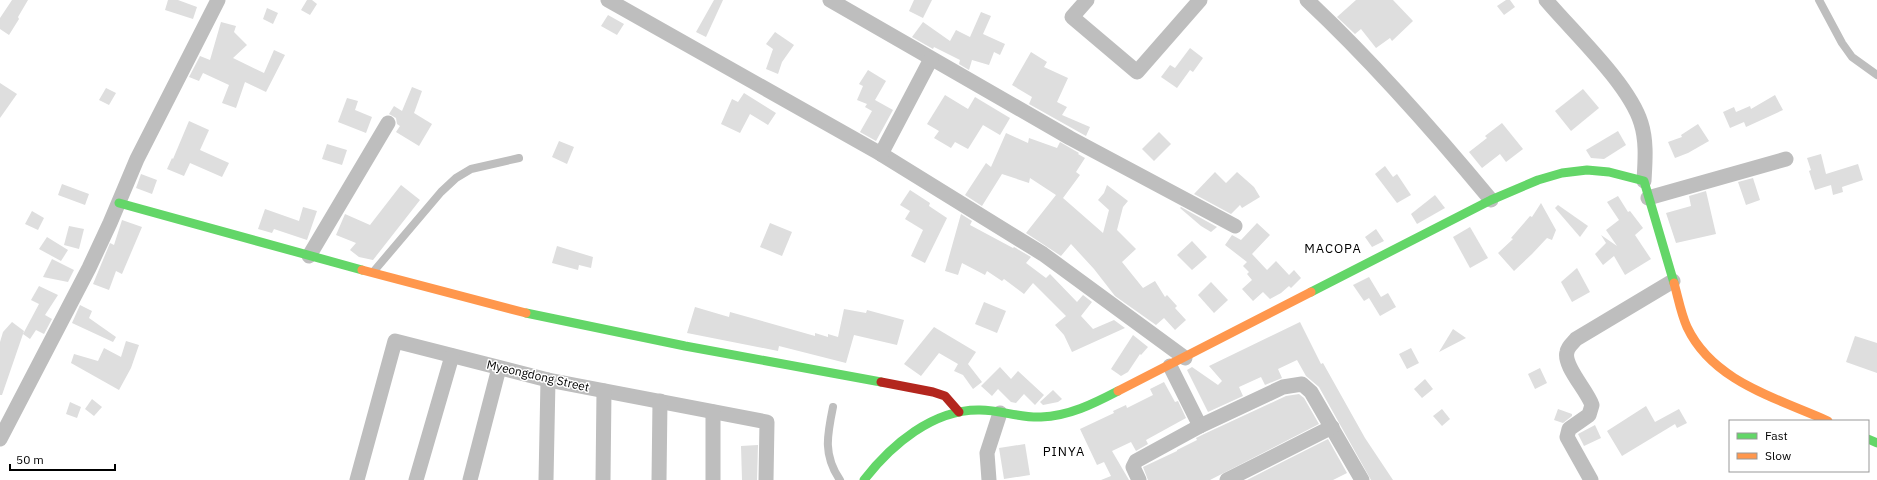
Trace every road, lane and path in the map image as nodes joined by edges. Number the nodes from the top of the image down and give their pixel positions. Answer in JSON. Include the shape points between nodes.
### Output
{"nodes":[{"id":1,"x":218,"y":0,"type":"edge"},
{"id":2,"x":608,"y":0,"type":"edge"},
{"id":3,"x":830,"y":0,"type":"edge"},
{"id":4,"x":1087,"y":0,"type":"edge"},
{"id":5,"x":1200,"y":0,"type":"edge"},
{"id":6,"x":1307,"y":0,"type":"edge"},
{"id":7,"x":1546,"y":0,"type":"edge"},
{"id":8,"x":1818,"y":0,"type":"edge"},
{"id":9,"x":931,"y":59,"type":"junction"},
{"id":10,"x":1877,"y":75,"type":"edge"},
{"id":11,"x":388,"y":122,"type":"dead end"},
{"id":12,"x":881,"y":154,"type":"junction"},
{"id":13,"x":519,"y":158,"type":"dead end"},
{"id":14,"x":1786,"y":159,"type":"dead end"},
{"id":15,"x":1644,"y":181,"type":"junction"},
{"id":16,"x":1648,"y":198,"type":"junction"},
{"id":17,"x":1491,"y":200,"type":"junction"},
{"id":18,"x":119,"y":203,"type":"junction"},
{"id":19,"x":1235,"y":226,"type":"dead end"},
{"id":20,"x":309,"y":256,"type":"junction"},
{"id":21,"x":372,"y":273,"type":"junction"},
{"id":22,"x":1673,"y":281,"type":"junction"},
{"id":23,"x":452,"y":356,"type":"junction"},
{"id":24,"x":1185,"y":358,"type":"junction"},
{"id":25,"x":1170,"y":366,"type":"junction"},
{"id":26,"x":499,"y":368,"type":"junction"},
{"id":27,"x":548,"y":380,"type":"junction"},
{"id":28,"x":604,"y":391,"type":"junction"},
{"id":29,"x":660,"y":401,"type":"junction"},
{"id":30,"x":833,"y":407,"type":"dead end"},
{"id":31,"x":713,"y":412,"type":"junction"},
{"id":32,"x":959,"y":412,"type":"junction"},
{"id":33,"x":1000,"y":413,"type":"junction"},
{"id":34,"x":1826,"y":420,"type":"edge"},
{"id":35,"x":1200,"y":426,"type":"junction"},
{"id":36,"x":1332,"y":427,"type":"junction"},
{"id":37,"x":0,"y":439,"type":"edge"},
{"id":38,"x":356,"y":480,"type":"edge"},
{"id":39,"x":416,"y":480,"type":"edge"},
{"id":40,"x":470,"y":480,"type":"edge"},
{"id":41,"x":546,"y":480,"type":"edge"},
{"id":42,"x":604,"y":480,"type":"edge"},
{"id":43,"x":659,"y":480,"type":"edge"},
{"id":44,"x":713,"y":480,"type":"edge"},
{"id":45,"x":766,"y":480,"type":"edge"},
{"id":46,"x":840,"y":480,"type":"edge"},
{"id":47,"x":864,"y":480,"type":"edge"},
{"id":48,"x":989,"y":480,"type":"edge"},
{"id":49,"x":1139,"y":480,"type":"edge"},
{"id":50,"x":1227,"y":480,"type":"edge"},
{"id":51,"x":1362,"y":480,"type":"edge"},
{"id":52,"x":1591,"y":480,"type":"edge"}],
"edges":[{"from":1,"to":18,"type":"street","via":[[137,159]]},
{"from":2,"to":12,"type":"street"},
{"from":3,"to":9,"type":"street"},
{"from":4,"to":5,"type":"street","via":[[1072,17],[1138,72]]},
{"from":6,"to":17,"type":"street","via":[[1441,140]]},
{"from":7,"to":15,"type":"street","via":[[1631,101],[1641,123],[1644,138]]},
{"from":8,"to":10,"type":"lane","via":[[1852,57]]},
{"from":9,"to":12,"type":"street"},
{"from":9,"to":19,"type":"street","via":[[1070,138]]},
{"from":11,"to":20,"type":"street"},
{"from":12,"to":24,"type":"street","via":[[1044,254]]},
{"from":13,"to":21,"type":"lane","via":[[471,169],[456,178]]},
{"from":14,"to":16,"type":"street"},
{"from":15,"to":16,"type":"street"},
{"from":15,"to":17,"type":"street","via":[[1588,170],[1565,172],[1540,179]]},
{"from":16,"to":22,"type":"street"},
{"from":17,"to":24,"type":"street"},
{"from":18,"to":20,"type":"street"},
{"from":18,"to":37,"type":"street","via":[[89,268]]},
{"from":20,"to":21,"type":"street"},
{"from":21,"to":32,"type":"street","via":[[517,311],[662,342],[933,392],[945,396]]},
{"from":22,"to":34,"type":"street","via":[[1687,326],[1700,347],[1721,368],[1746,384]]},
{"from":22,"to":52,"type":"street","via":[[1576,340],[1567,352],[1570,366],[1592,405],[1589,415],[1569,429],[1567,437]]},
{"from":23,"to":26,"type":"street","name":"Myeongdong Street"},
{"from":23,"to":38,"type":"street","name":"Myeongdong Street","via":[[395,341]]},
{"from":23,"to":39,"type":"street"},
{"from":24,"to":25,"type":"street"},
{"from":25,"to":33,"type":"street","via":[[1087,407],[1065,415],[1026,417]]},
{"from":25,"to":35,"type":"street"},
{"from":26,"to":27,"type":"street","name":"Myeongdong Street"},
{"from":26,"to":40,"type":"street"},
{"from":27,"to":28,"type":"street","name":"Myeongdong Street"},
{"from":27,"to":41,"type":"street"},
{"from":28,"to":29,"type":"street","name":"Myeongdong Street"},
{"from":28,"to":42,"type":"street"},
{"from":29,"to":31,"type":"street","name":"Myeongdong Street"},
{"from":29,"to":43,"type":"street"},
{"from":30,"to":46,"type":"lane","via":[[827,437],[828,456],[832,469]]},
{"from":31,"to":44,"type":"street"},
{"from":31,"to":45,"type":"street","name":"Myeongdong Street","via":[[767,422]]},
{"from":32,"to":33,"type":"street","via":[[979,410]]},
{"from":32,"to":47,"type":"street","via":[[933,421],[896,444]]},
{"from":33,"to":48,"type":"street","via":[[987,453]]},
{"from":35,"to":36,"type":"street","via":[[1283,387],[1298,384],[1304,385],[1312,392]]},
{"from":35,"to":49,"type":"street","via":[[1136,461],[1133,467]]},
{"from":36,"to":50,"type":"street"},
{"from":36,"to":51,"type":"street"}]}
